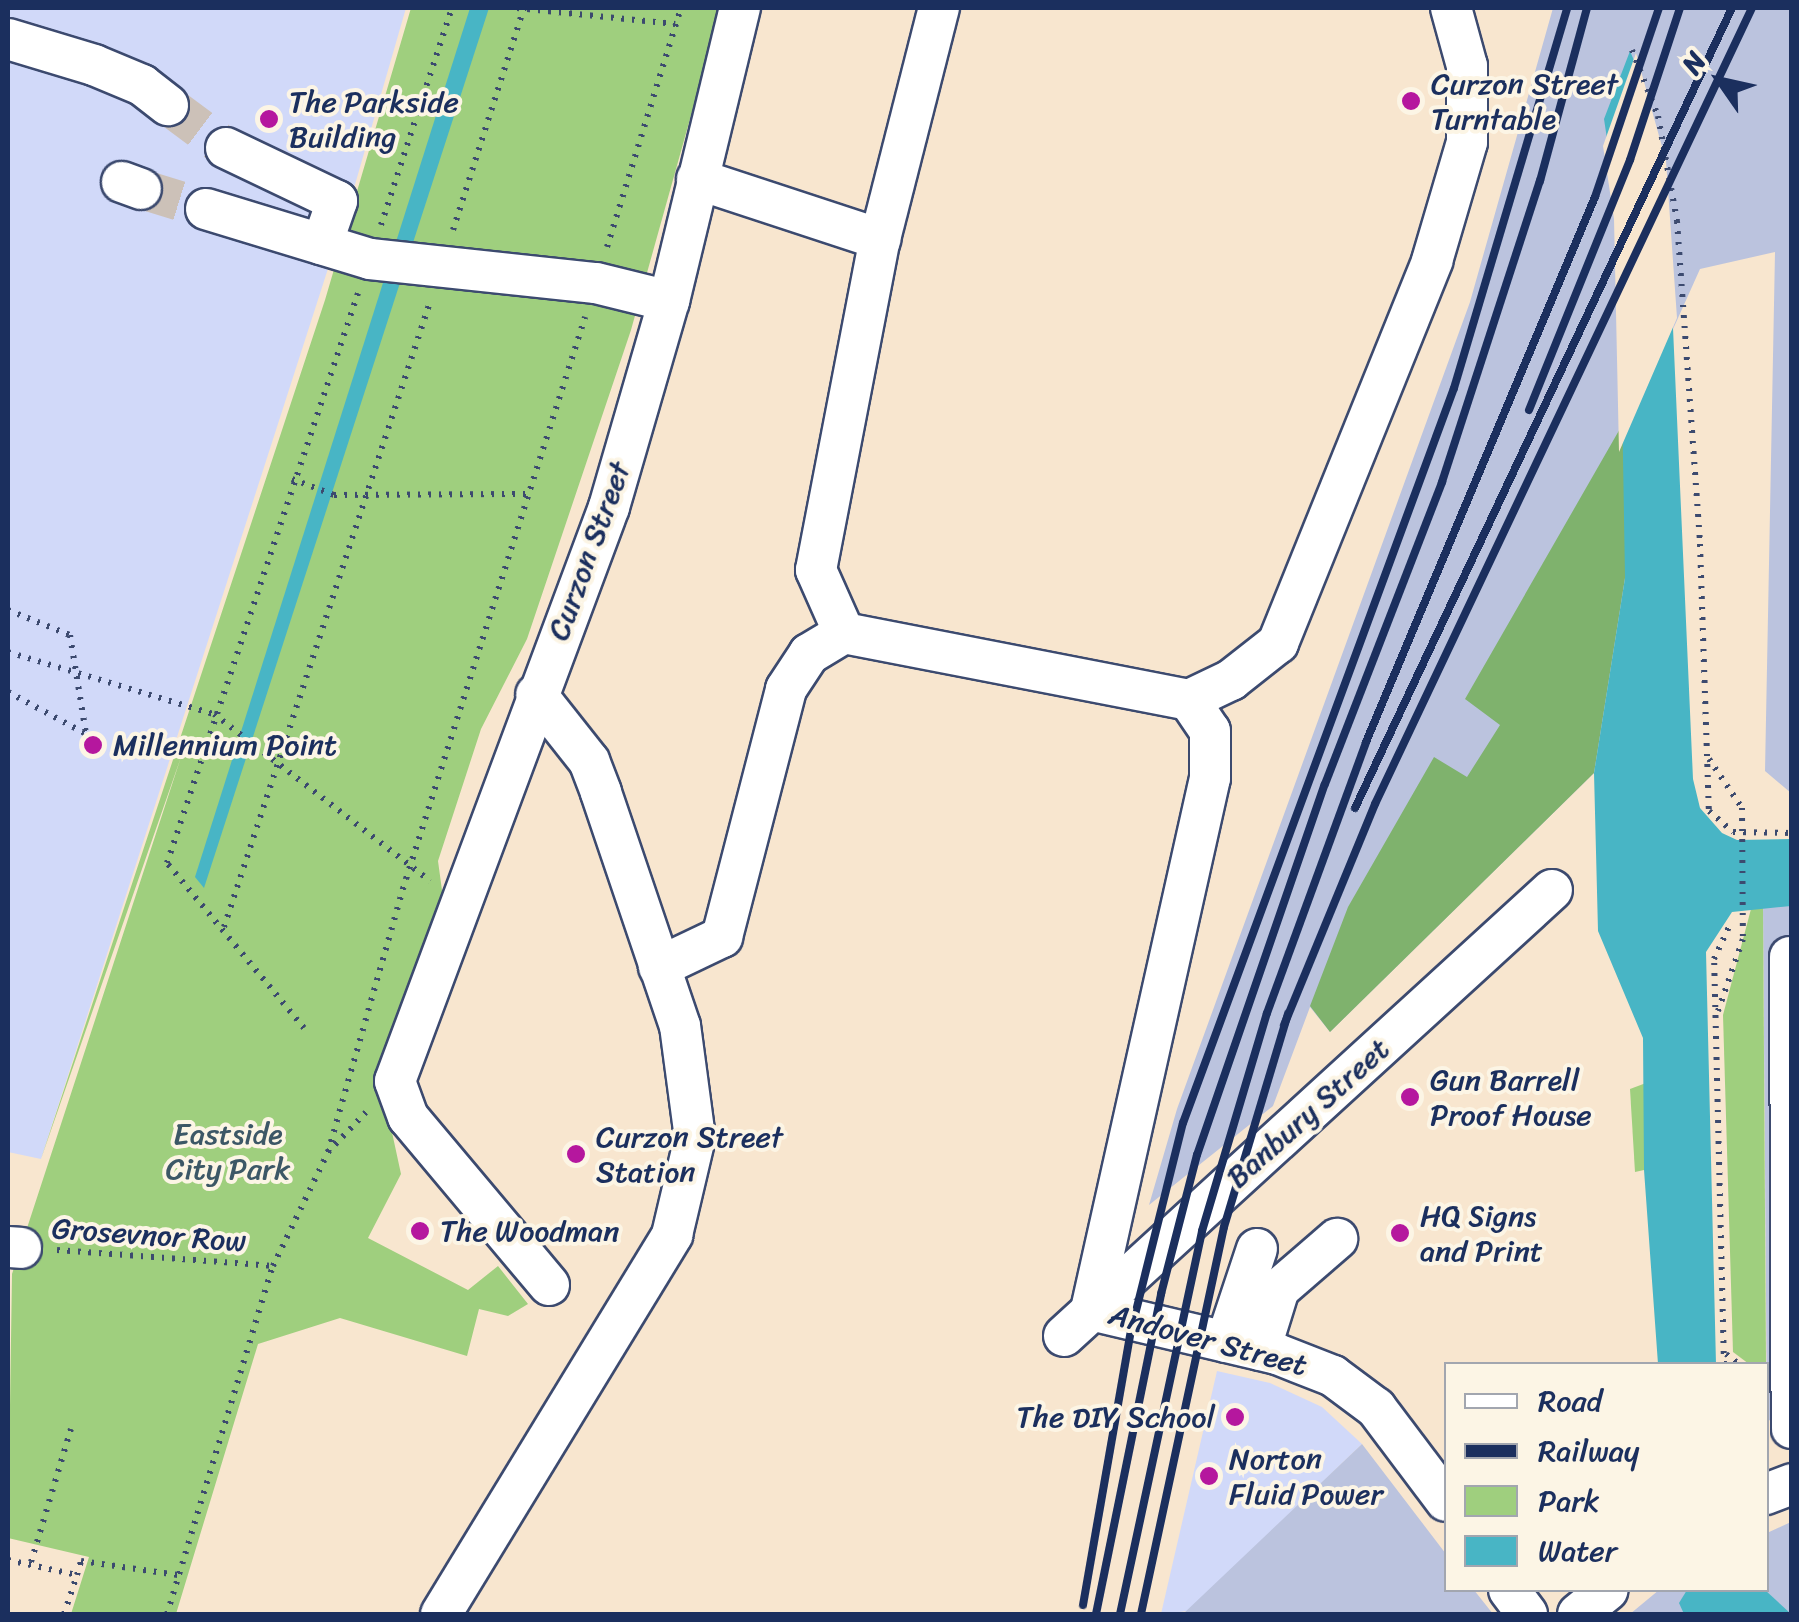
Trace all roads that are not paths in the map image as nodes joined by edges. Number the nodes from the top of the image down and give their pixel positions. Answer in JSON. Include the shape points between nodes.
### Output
{"nodes":[{"id":1,"x":740,"y":8,"type":"edge"},
{"id":2,"x":939,"y":8,"type":"edge"},
{"id":3,"x":1450,"y":8,"type":"edge"},
{"id":4,"x":8,"y":40,"type":"edge"},
{"id":5,"x":168,"y":105,"type":"tunnel mouth"},
{"id":6,"x":226,"y":148,"type":"tunnel mouth"},
{"id":7,"x":698,"y":179,"type":"junction"},
{"id":8,"x":206,"y":209,"type":"tunnel mouth"},
{"id":9,"x":880,"y":239,"type":"junction"},
{"id":10,"x":322,"y":244,"type":"junction"},
{"id":11,"x":669,"y":301,"type":"junction"},
{"id":12,"x":844,"y":633,"type":"junction"},
{"id":13,"x":536,"y":694,"type":"junction"},
{"id":14,"x":1190,"y":700,"type":"junction"},
{"id":15,"x":1552,"y":890,"type":"dead end"},
{"id":16,"x":1790,"y":957,"type":"edge"},
{"id":17,"x":659,"y":967,"type":"junction"},
{"id":18,"x":1337,"y":1238,"type":"dead end"},
{"id":19,"x":1257,"y":1249,"type":"dead end"},
{"id":20,"x":549,"y":1285,"type":"dead end"},
{"id":21,"x":1078,"y":1323,"type":"junction"},
{"id":22,"x":1243,"y":1346,"type":"junction"},
{"id":23,"x":1792,"y":1428,"type":"edge"},
{"id":24,"x":1444,"y":1498,"type":"edge"},
{"id":25,"x":1510,"y":1592,"type":"edge"},
{"id":26,"x":1606,"y":1592,"type":"edge"},
{"id":27,"x":441,"y":1614,"type":"edge"},
{"id":28,"x":1527,"y":1614,"type":"edge"},
{"id":29,"x":1578,"y":1614,"type":"edge"}],
"edges":[{"from":1,"to":7,"type":"street","name":"Curzon Street"},
{"from":2,"to":9,"type":"street"},
{"from":3,"to":14,"type":"street","via":[[1467,66],[1468,142],[1432,262],[1278,643],[1231,680]]},
{"from":4,"to":5,"type":"street","via":[[94,64]]},
{"from":6,"to":10,"type":"street","via":[[337,201]]},
{"from":7,"to":9,"type":"street"},
{"from":7,"to":11,"type":"street","name":"Curzon Street"},
{"from":8,"to":10,"type":"street"},
{"from":9,"to":12,"type":"street","via":[[816,570]]},
{"from":10,"to":11,"type":"street","via":[[402,264],[596,284]]},
{"from":11,"to":13,"type":"street","name":"Curzon Street","via":[[609,508]]},
{"from":12,"to":14,"type":"street"},
{"from":12,"to":17,"type":"street","via":[[810,654],[786,689],[722,937]]},
{"from":13,"to":17,"type":"street","via":[[589,761]]},
{"from":13,"to":20,"type":"street","name":"Curzon Street","via":[[395,1081],[408,1117]]},
{"from":14,"to":21,"type":"street","via":[[1210,731],[1210,778],[1107,1241]]},
{"from":15,"to":21,"type":"street","name":"Banbury Street"},
{"from":16,"to":23,"type":"street"},
{"from":17,"to":27,"type":"street","via":[[680,1026],[695,1138],[672,1235]]},
{"from":18,"to":22,"type":"street","via":[[1279,1289]]},
{"from":19,"to":22,"type":"street"},
{"from":21,"to":22,"type":"street","name":"Andover Street"},
{"from":22,"to":24,"type":"street","name":"Andover Street","via":[[1306,1362],[1365,1399]]},
{"from":25,"to":28,"type":"street"},
{"from":26,"to":29,"type":"street"}]}
